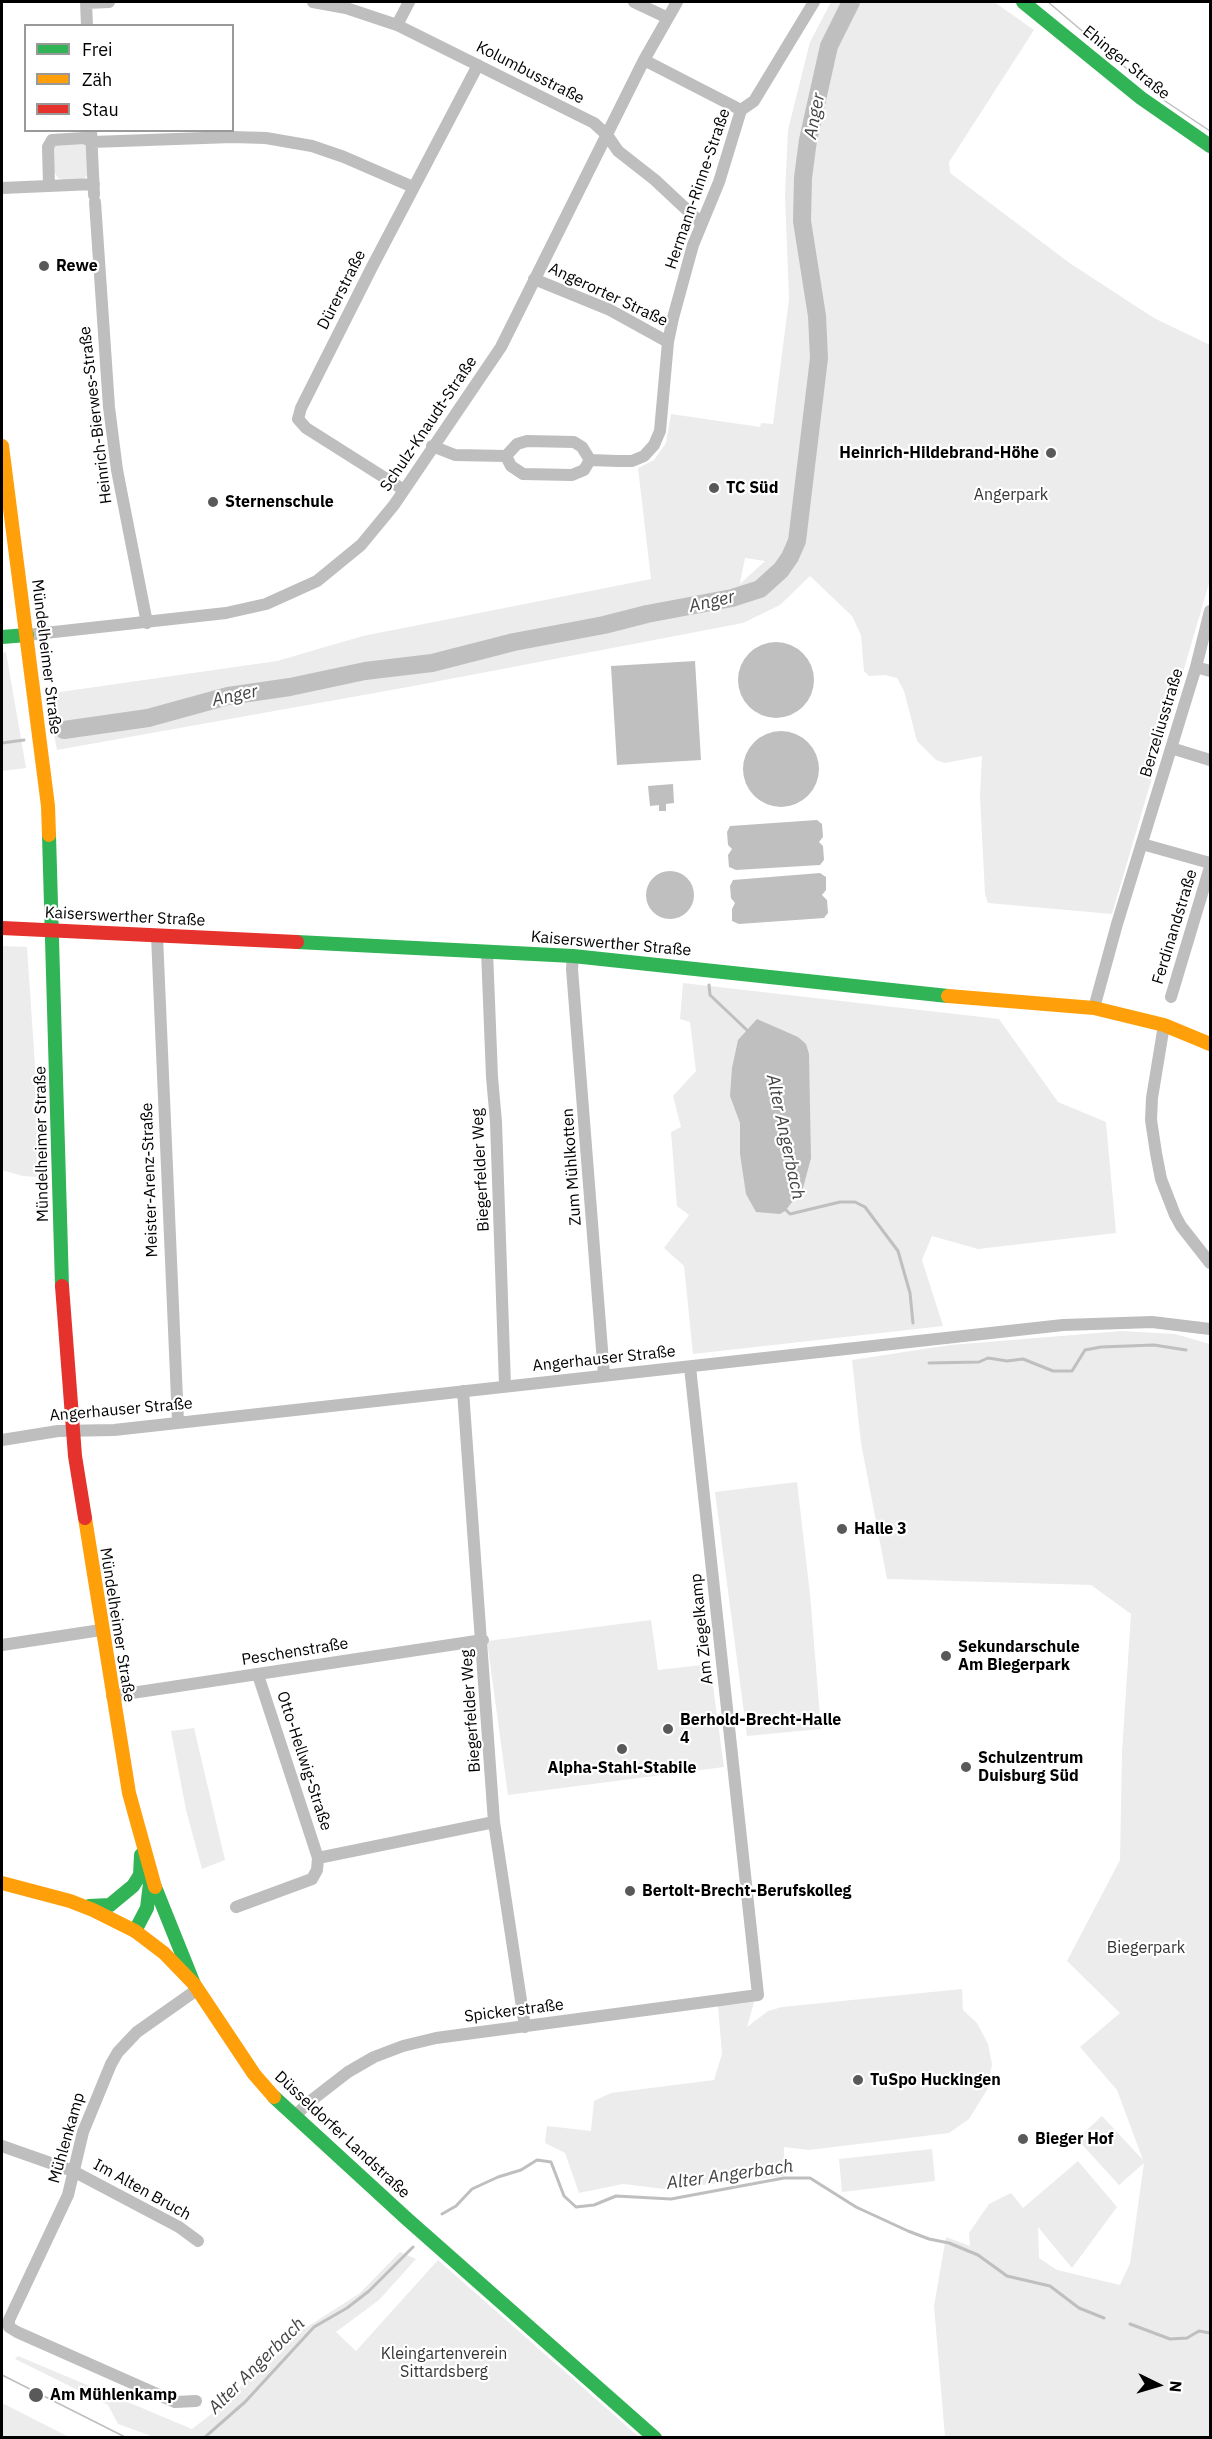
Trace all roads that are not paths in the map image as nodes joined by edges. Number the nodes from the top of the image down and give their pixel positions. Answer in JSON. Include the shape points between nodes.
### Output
{"nodes":[{"id":1,"x":87,"y":2,"type":"edge"},
{"id":2,"x":109,"y":2,"type":"edge"},
{"id":3,"x":313,"y":2,"type":"edge"},
{"id":4,"x":409,"y":2,"type":"edge"},
{"id":5,"x":634,"y":2,"type":"edge"},
{"id":6,"x":677,"y":2,"type":"edge"},
{"id":7,"x":814,"y":2,"type":"edge"},
{"id":8,"x":1023,"y":2,"type":"edge"},
{"id":9,"x":668,"y":18,"type":"junction"},
{"id":10,"x":87,"y":24,"type":"edge"},
{"id":11,"x":397,"y":25,"type":"junction"},
{"id":12,"x":644,"y":60,"type":"junction"},
{"id":13,"x":478,"y":65,"type":"junction"},
{"id":14,"x":741,"y":110,"type":"junction"},
{"id":15,"x":607,"y":135,"type":"junction"},
{"id":16,"x":91,"y":136,"type":"edge"},
{"id":17,"x":1210,"y":146,"type":"edge"},
{"id":18,"x":49,"y":186,"type":"junction"},
{"id":19,"x":413,"y":187,"type":"junction"},
{"id":20,"x":2,"y":188,"type":"edge"},
{"id":21,"x":94,"y":193,"type":"junction"},
{"id":22,"x":701,"y":223,"type":"junction"},
{"id":23,"x":534,"y":279,"type":"junction"},
{"id":24,"x":668,"y":342,"type":"junction"},
{"id":25,"x":2,"y":446,"type":"edge"},
{"id":26,"x":432,"y":446,"type":"junction"},
{"id":27,"x":506,"y":456,"type":"junction"},
{"id":28,"x":590,"y":460,"type":"junction"},
{"id":29,"x":404,"y":490,"type":"junction"},
{"id":30,"x":1210,"y":611,"type":"edge"},
{"id":31,"x":147,"y":623,"type":"junction"},
{"id":32,"x":27,"y":635,"type":"junction"},
{"id":33,"x":2,"y":637,"type":"edge"},
{"id":34,"x":1196,"y":667,"type":"junction"},
{"id":35,"x":1210,"y":672,"type":"edge"},
{"id":36,"x":1171,"y":748,"type":"junction"},
{"id":37,"x":1210,"y":760,"type":"edge"},
{"id":38,"x":1142,"y":844,"type":"junction"},
{"id":39,"x":1210,"y":865,"type":"edge"},
{"id":40,"x":2,"y":928,"type":"edge"},
{"id":41,"x":51,"y":931,"type":"junction"},
{"id":42,"x":157,"y":936,"type":"junction"},
{"id":43,"x":487,"y":951,"type":"junction"},
{"id":44,"x":573,"y":956,"type":"junction"},
{"id":45,"x":1171,"y":997,"type":"dead end"},
{"id":46,"x":1094,"y":1008,"type":"junction"},
{"id":47,"x":1164,"y":1025,"type":"junction"},
{"id":48,"x":1210,"y":1044,"type":"edge"},
{"id":49,"x":1210,"y":1263,"type":"edge"},
{"id":50,"x":1210,"y":1329,"type":"edge"},
{"id":51,"x":690,"y":1366,"type":"junction"},
{"id":52,"x":604,"y":1375,"type":"junction"},
{"id":53,"x":505,"y":1386,"type":"junction"},
{"id":54,"x":462,"y":1391,"type":"junction"},
{"id":55,"x":178,"y":1422,"type":"junction"},
{"id":56,"x":73,"y":1431,"type":"junction"},
{"id":57,"x":2,"y":1440,"type":"edge"},
{"id":58,"x":102,"y":1630,"type":"junction"},
{"id":59,"x":483,"y":1640,"type":"junction"},
{"id":60,"x":2,"y":1645,"type":"edge"},
{"id":61,"x":258,"y":1675,"type":"junction"},
{"id":62,"x":112,"y":1696,"type":"junction"},
{"id":63,"x":494,"y":1822,"type":"junction"},
{"id":64,"x":140,"y":1839,"type":"junction"},
{"id":65,"x":318,"y":1858,"type":"junction"},
{"id":66,"x":151,"y":1876,"type":"junction"},
{"id":67,"x":2,"y":1883,"type":"edge"},
{"id":68,"x":83,"y":1906,"type":"junction"},
{"id":69,"x":236,"y":1907,"type":"dead end"},
{"id":70,"x":135,"y":1931,"type":"junction"},
{"id":71,"x":196,"y":1987,"type":"junction"},
{"id":72,"x":758,"y":1995,"type":"joint"},
{"id":73,"x":525,"y":2027,"type":"junction"},
{"id":74,"x":295,"y":2116,"type":"junction"},
{"id":75,"x":2,"y":2145,"type":"edge"},
{"id":76,"x":73,"y":2171,"type":"junction"},
{"id":77,"x":198,"y":2241,"type":"dead end"},
{"id":78,"x":5,"y":2328,"type":"edge"},
{"id":79,"x":196,"y":2401,"type":"dead end"},
{"id":80,"x":655,"y":2438,"type":"edge"}],
"edges":[{"from":1,"to":2,"type":"street"},
{"from":1,"to":10,"type":"street"},
{"from":3,"to":11,"type":"street","name":"Kolumbusstraße","via":[[355,10]]},
{"from":4,"to":11,"type":"street"},
{"from":5,"to":9,"type":"street"},
{"from":6,"to":9,"type":"street","name":"Schulz-Knaudt-Straße"},
{"from":7,"to":14,"type":"street","name":"Hermann-Rinne-Straße","via":[[754,100]]},
{"from":8,"to":17,"type":"main road","name":"Ehinger Straße","via":[[1141,98]]},
{"from":9,"to":12,"type":"street","name":"Schulz-Knaudt-Straße"},
{"from":11,"to":13,"type":"street","name":"Kolumbusstraße"},
{"from":12,"to":14,"type":"street"},
{"from":12,"to":15,"type":"street","name":"Schulz-Knaudt-Straße"},
{"from":13,"to":15,"type":"street","name":"Kolumbusstraße","via":[[594,123]]},
{"from":13,"to":19,"type":"street","name":"Dürerstraße"},
{"from":14,"to":22,"type":"street","name":"Hermann-Rinne-Straße","via":[[719,182]]},
{"from":15,"to":22,"type":"street","name":"Kolumbusstraße","via":[[618,151]]},
{"from":15,"to":23,"type":"street","name":"Schulz-Knaudt-Straße"},
{"from":16,"to":18,"type":"street","via":[[49,142]]},
{"from":16,"to":19,"type":"street","via":[[288,141],[344,157]]},
{"from":16,"to":21,"type":"street","name":"Heinrich-Bierwes-Straße"},
{"from":18,"to":20,"type":"street"},
{"from":18,"to":21,"type":"street"},
{"from":19,"to":29,"type":"street","name":"Dürerstraße","via":[[298,419],[306,428]]},
{"from":21,"to":31,"type":"street","name":"Heinrich-Bierwes-Straße","via":[[109,407],[117,470]]},
{"from":22,"to":24,"type":"street","name":"Hermann-Rinne-Straße"},
{"from":23,"to":24,"type":"street","name":"Angerorter Straße","via":[[610,310]]},
{"from":23,"to":26,"type":"street","name":"Schulz-Knaudt-Straße","via":[[501,347]]},
{"from":24,"to":28,"type":"street","name":"Hermann-Rinne-Straße","via":[[662,420],[654,445],[644,456],[632,460]]},
{"from":25,"to":32,"type":"main road","name":"Mündelheimer Straße"},
{"from":26,"to":27,"type":"street","via":[[455,455]]},
{"from":26,"to":29,"type":"street","name":"Schulz-Knaudt-Straße"},
{"from":27,"to":28,"type":"street","via":[[527,441],[574,442]]},
{"from":27,"to":28,"type":"street","via":[[511,466],[523,474],[572,475],[584,470]]},
{"from":29,"to":31,"type":"street","name":"Schulz-Knaudt-Straße","via":[[361,545],[331,572],[302,589],[246,609]]},
{"from":30,"to":34,"type":"street","name":"Berzeliusstraße"},
{"from":31,"to":32,"type":"street","name":"Schulz-Knaudt-Straße"},
{"from":32,"to":33,"type":"main road"},
{"from":32,"to":41,"type":"main road","name":"Mündelheimer Straße","via":[[48,806]]},
{"from":34,"to":35,"type":"street"},
{"from":34,"to":36,"type":"street","name":"Berzeliusstraße"},
{"from":36,"to":37,"type":"street"},
{"from":36,"to":38,"type":"street","name":"Berzeliusstraße"},
{"from":38,"to":39,"type":"street"},
{"from":38,"to":46,"type":"street","name":"Berzeliusstraße"},
{"from":39,"to":45,"type":"street","name":"Ferdinandstraße"},
{"from":40,"to":41,"type":"main road","name":"Kaiserswerther Straße"},
{"from":41,"to":42,"type":"main road","name":"Kaiserswerther Straße"},
{"from":41,"to":56,"type":"main road","name":"Mündelheimer Straße","via":[[62,1299]]},
{"from":42,"to":43,"type":"main road","name":"Kaiserswerther Straße"},
{"from":42,"to":55,"type":"street","name":"Meister-Arenz-Straße"},
{"from":43,"to":44,"type":"main road","name":"Kaiserswerther Straße"},
{"from":43,"to":53,"type":"street","name":"Biegerfelder Weg"},
{"from":44,"to":46,"type":"main road","name":"Kaiserswerther Straße"},
{"from":44,"to":52,"type":"street","name":"Zum Mühlkotten"},
{"from":46,"to":47,"type":"main road","name":"Kaiserswerther Straße"},
{"from":47,"to":48,"type":"main road","name":"Kaiserswerther Straße"},
{"from":47,"to":49,"type":"street","via":[[1151,1120],[1161,1179],[1180,1226]]},
{"from":50,"to":51,"type":"street","name":"Angerhauser Straße","via":[[1152,1322],[1063,1325]]},
{"from":51,"to":52,"type":"street","name":"Angerhauser Straße"},
{"from":51,"to":72,"type":"street","name":"Am Ziegelkamp"},
{"from":52,"to":53,"type":"street","name":"Angerhauser Straße"},
{"from":53,"to":54,"type":"street","name":"Angerhauser Straße"},
{"from":54,"to":55,"type":"street","name":"Angerhauser Straße"},
{"from":54,"to":59,"type":"street","name":"Biegerfelder Weg"},
{"from":55,"to":56,"type":"street","name":"Angerhauser Straße"},
{"from":56,"to":57,"type":"street","name":"Angerhauser Straße"},
{"from":56,"to":58,"type":"main road","name":"Mündelheimer Straße"},
{"from":58,"to":60,"type":"street"},
{"from":58,"to":62,"type":"main road","name":"Mündelheimer Straße"},
{"from":59,"to":61,"type":"street","name":"Peschenstraße"},
{"from":59,"to":63,"type":"street","name":"Biegerfelder Weg"},
{"from":61,"to":62,"type":"street","name":"Peschenstraße"},
{"from":61,"to":65,"type":"street","name":"Otto-Hellwig-Straße"},
{"from":62,"to":64,"type":"main road","name":"Mündelheimer Straße"},
{"from":63,"to":65,"type":"street"},
{"from":63,"to":73,"type":"street","name":"Biegerfelder Weg"},
{"from":64,"to":66,"type":"main road","name":"Mündelheimer Straße"},
{"from":64,"to":68,"type":"main road","name":"Mündelheimer Straße","via":[[140,1875],[133,1886],[110,1905]]},
{"from":65,"to":69,"type":"street","via":[[312,1879]]},
{"from":66,"to":70,"type":"main road","name":"Mündelheimer Straße","via":[[149,1900]]},
{"from":66,"to":71,"type":"main road","name":"Mündelheimer Straße"},
{"from":67,"to":68,"type":"main road","name":"Düsseldorfer Landstraße"},
{"from":68,"to":70,"type":"main road","name":"Düsseldorfer Landstraße"},
{"from":70,"to":71,"type":"main road","name":"Düsseldorfer Landstraße","via":[[164,1953]]},
{"from":71,"to":74,"type":"main road","name":"Düsseldorfer Landstraße","via":[[254,2074]]},
{"from":71,"to":76,"type":"street","name":"Mühlenkamp","via":[[137,2032],[118,2052],[95,2098]]},
{"from":72,"to":73,"type":"street","name":"Spickerstraße"},
{"from":73,"to":74,"type":"street","name":"Spickerstraße","via":[[436,2038],[374,2057],[328,2086]]},
{"from":74,"to":80,"type":"main road","name":"Düsseldorfer Landstraße"},
{"from":75,"to":76,"type":"street","name":"Im Alten Bruch"},
{"from":76,"to":77,"type":"street","name":"Im Alten Bruch"},
{"from":76,"to":78,"type":"street","name":"Mühlenkamp","via":[[68,2195]]},
{"from":78,"to":79,"type":"street","via":[[175,2402]]}]}
